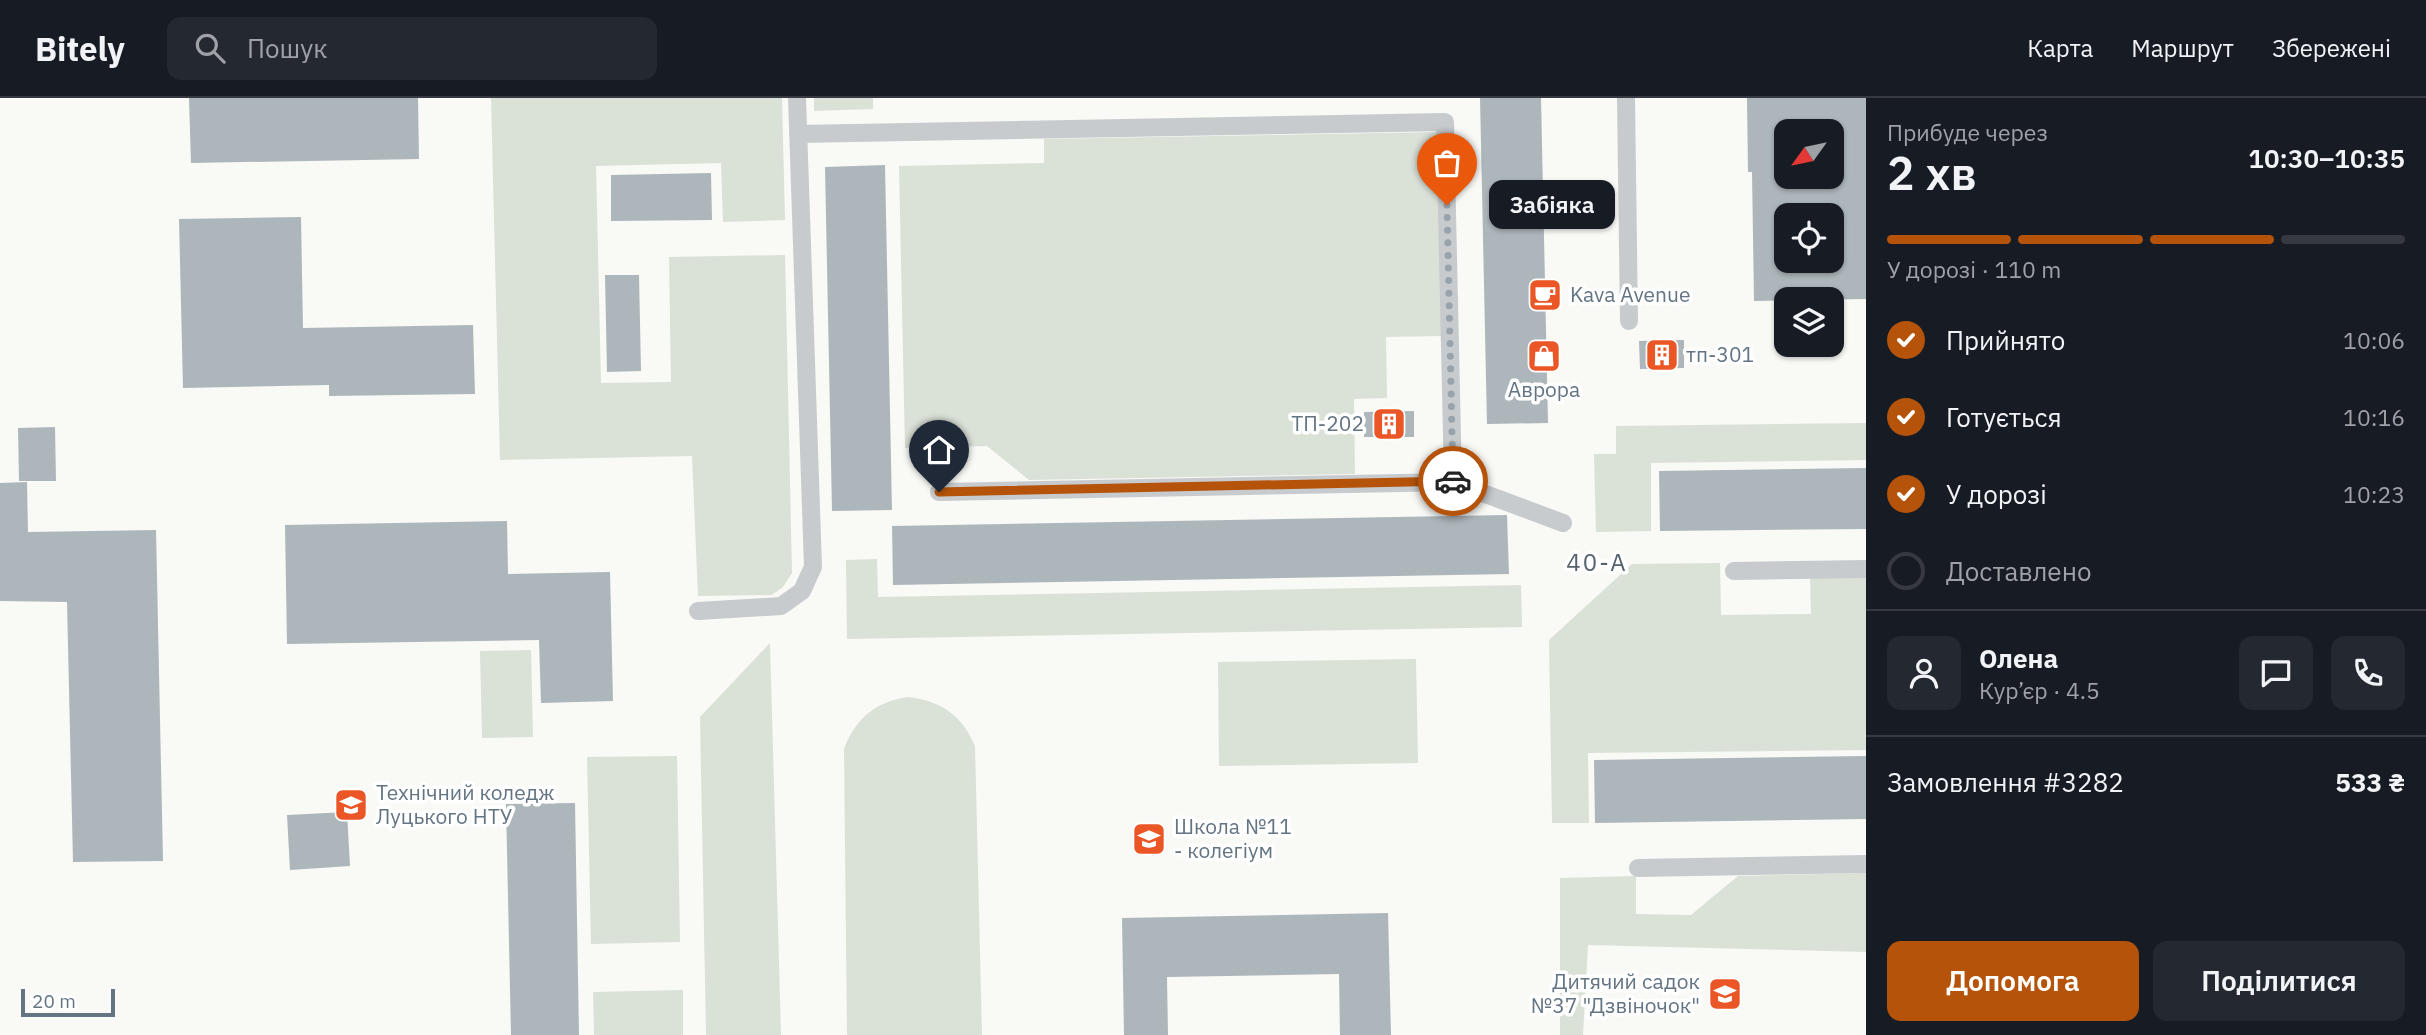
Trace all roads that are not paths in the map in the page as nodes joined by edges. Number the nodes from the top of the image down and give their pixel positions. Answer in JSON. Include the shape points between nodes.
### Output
{"nodes":[{"id":1,"x":797,"y":98,"type":"edge"},
{"id":2,"x":1626,"y":98,"type":"edge"},
{"id":3,"x":798,"y":134,"type":"junction"},
{"id":4,"x":1629,"y":321,"type":"dead end"},
{"id":5,"x":1453,"y":482,"type":"junction"},
{"id":6,"x":939,"y":492,"type":"dead end"},
{"id":7,"x":1563,"y":523,"type":"dead end"},
{"id":8,"x":1866,"y":569,"type":"edge"},
{"id":9,"x":1734,"y":571,"type":"dead end"},
{"id":10,"x":698,"y":611,"type":"dead end"},
{"id":11,"x":1866,"y":864,"type":"edge"},
{"id":12,"x":1638,"y":868,"type":"dead end"}],
"edges":[{"from":1,"to":3,"type":"lane"},
{"from":2,"to":4,"type":"lane"},
{"from":3,"to":5,"type":"lane","via":[[1445,122]]},
{"from":3,"to":10,"type":"lane","via":[[813,567],[802,591],[781,606]]},
{"from":5,"to":6,"type":"lane"},
{"from":5,"to":7,"type":"lane"},
{"from":8,"to":9,"type":"lane"},
{"from":11,"to":12,"type":"lane"}]}
